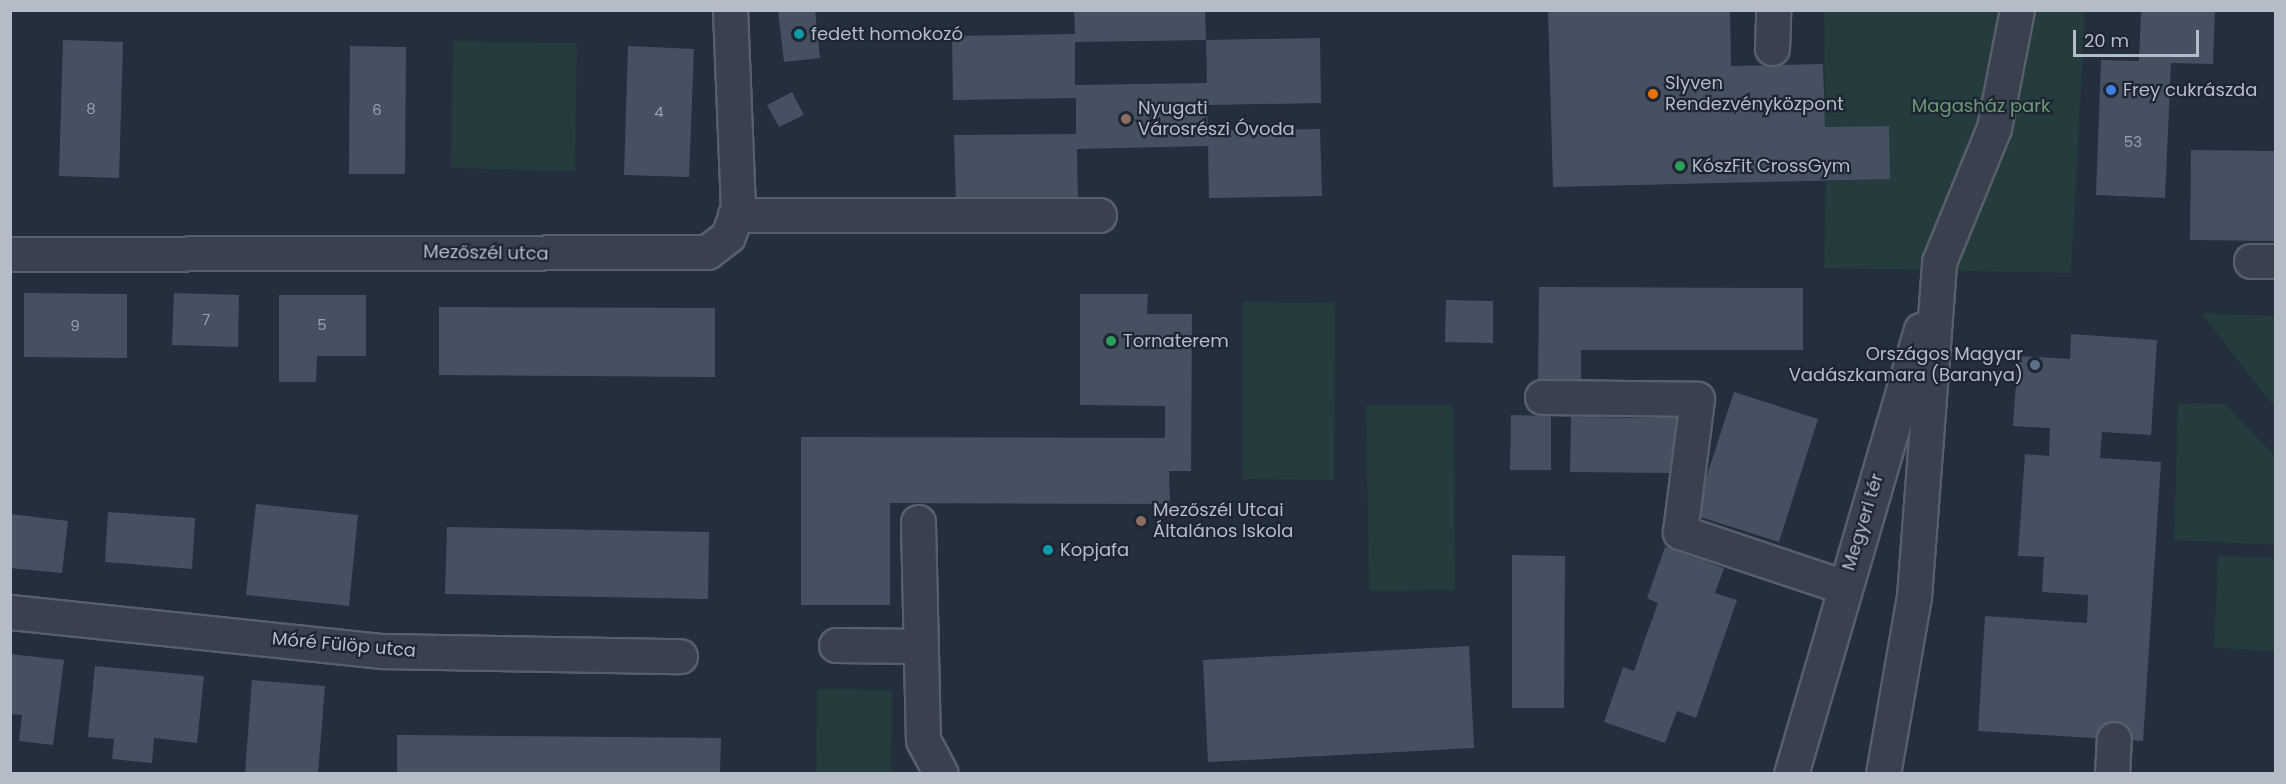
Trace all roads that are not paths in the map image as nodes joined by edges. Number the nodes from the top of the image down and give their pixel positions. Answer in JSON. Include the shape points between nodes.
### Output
{"nodes":[{"id":1,"x":730,"y":10,"type":"edge"},
{"id":2,"x":1773,"y":10,"type":"edge"},
{"id":3,"x":2017,"y":10,"type":"edge"},
{"id":4,"x":1772,"y":48,"type":"dead end"},
{"id":5,"x":735,"y":215,"type":"junction"},
{"id":6,"x":1099,"y":215,"type":"dead end"},
{"id":7,"x":10,"y":254,"type":"edge"},
{"id":8,"x":1939,"y":266,"type":"junction"},
{"id":9,"x":1542,"y":397,"type":"dead end"},
{"id":10,"x":918,"y":522,"type":"dead end"},
{"id":11,"x":1844,"y":587,"type":"junction"},
{"id":12,"x":10,"y":612,"type":"edge"},
{"id":13,"x":836,"y":645,"type":"dead end"},
{"id":14,"x":919,"y":646,"type":"junction"},
{"id":15,"x":680,"y":656,"type":"dead end"},
{"id":16,"x":2114,"y":739,"type":"dead end"},
{"id":17,"x":940,"y":774,"type":"edge"},
{"id":18,"x":1791,"y":774,"type":"edge"},
{"id":19,"x":1882,"y":774,"type":"edge"},
{"id":20,"x":2112,"y":774,"type":"edge"}],
"edges":[{"from":1,"to":5,"type":"street","name":"Mezőszél utca"},
{"from":2,"to":4,"type":"street"},
{"from":3,"to":8,"type":"street","via":[[1994,128]]},
{"from":5,"to":6,"type":"street"},
{"from":5,"to":7,"type":"street","name":"Mezőszél utca","via":[[728,236],[707,252]]},
{"from":8,"to":11,"type":"street","name":"Megyeri tér"},
{"from":8,"to":19,"type":"street","via":[[1914,597]]},
{"from":9,"to":11,"type":"street","via":[[1698,399],[1680,532]]},
{"from":10,"to":14,"type":"street"},
{"from":11,"to":18,"type":"street","name":"Megyeri tér"},
{"from":12,"to":15,"type":"street","name":"Móré Fülöp utca","via":[[383,651]]},
{"from":13,"to":14,"type":"street"},
{"from":14,"to":17,"type":"street","via":[[923,740]]},
{"from":16,"to":20,"type":"street"}]}
